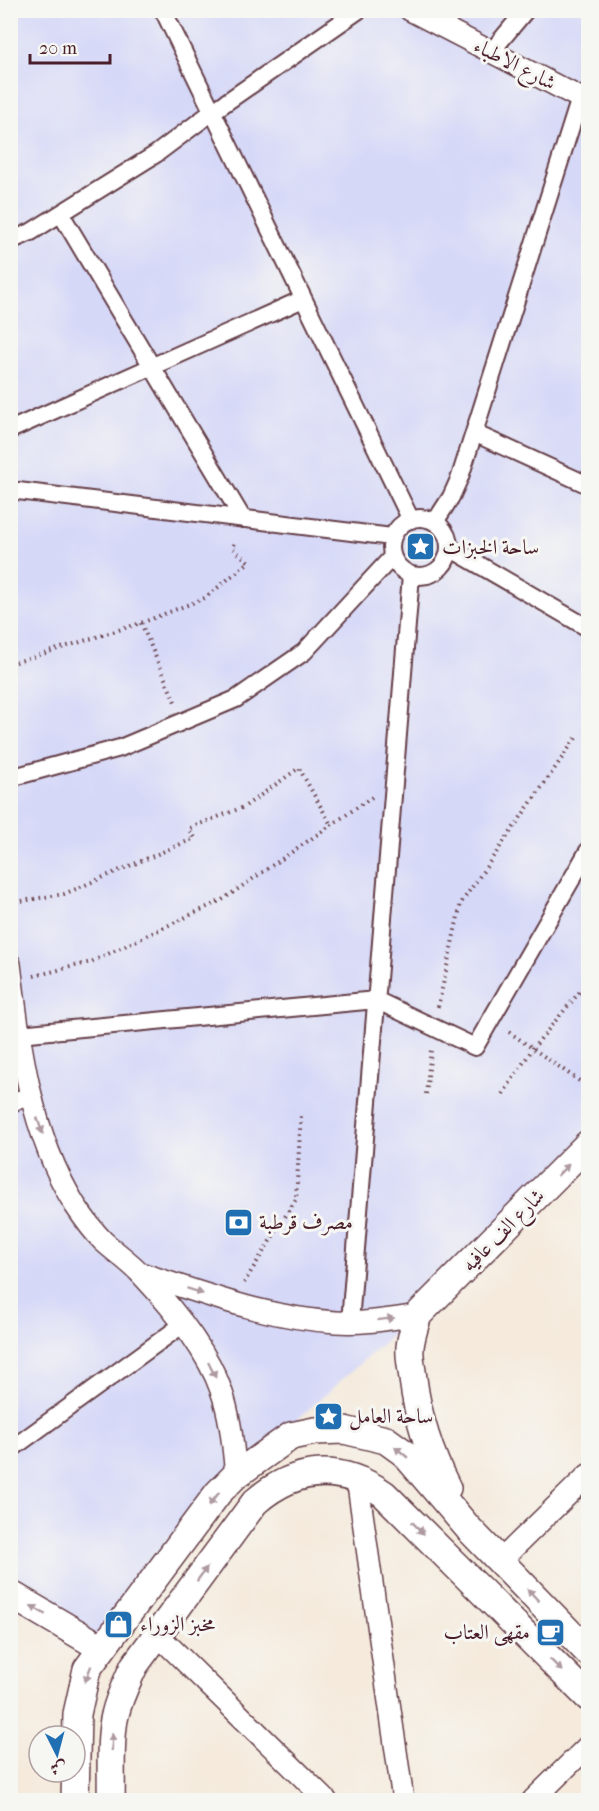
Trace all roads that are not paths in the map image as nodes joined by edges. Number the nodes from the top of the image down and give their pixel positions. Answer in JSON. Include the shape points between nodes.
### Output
{"nodes":[{"id":1,"x":163,"y":10,"type":"edge"},
{"id":2,"x":359,"y":10,"type":"edge"},
{"id":3,"x":410,"y":10,"type":"edge"},
{"id":4,"x":526,"y":10,"type":"edge"},
{"id":5,"x":491,"y":52,"type":"junction"},
{"id":6,"x":584,"y":100,"type":"edge"},
{"id":7,"x":212,"y":112,"type":"junction"},
{"id":8,"x":61,"y":214,"type":"junction"},
{"id":9,"x":10,"y":241,"type":"edge"},
{"id":10,"x":303,"y":299,"type":"junction"},
{"id":11,"x":152,"y":367,"type":"junction"},
{"id":12,"x":10,"y":430,"type":"edge"},
{"id":13,"x":474,"y":433,"type":"junction"},
{"id":14,"x":588,"y":484,"type":"edge"},
{"id":15,"x":10,"y":490,"type":"edge"},
{"id":16,"x":243,"y":519,"type":"junction"},
{"id":17,"x":411,"y":520,"type":"junction"},
{"id":18,"x":435,"y":522,"type":"junction"},
{"id":19,"x":392,"y":537,"type":"junction"},
{"id":20,"x":450,"y":548,"type":"junction"},
{"id":21,"x":392,"y":557,"type":"junction"},
{"id":22,"x":411,"y":575,"type":"junction"},
{"id":23,"x":588,"y":628,"type":"edge"},
{"id":24,"x":10,"y":778,"type":"edge"},
{"id":25,"x":588,"y":851,"type":"edge"},
{"id":26,"x":12,"y":980,"type":"edge"},
{"id":27,"x":376,"y":1000,"type":"junction"},
{"id":28,"x":19,"y":1034,"type":"junction"},
{"id":29,"x":30,"y":1094,"type":"junction"},
{"id":30,"x":10,"y":1104,"type":"edge"},
{"id":31,"x":588,"y":1144,"type":"edge"},
{"id":32,"x":140,"y":1273,"type":"junction"},
{"id":33,"x":418,"y":1315,"type":"junction"},
{"id":34,"x":350,"y":1322,"type":"junction"},
{"id":35,"x":182,"y":1324,"type":"junction"},
{"id":36,"x":10,"y":1450,"type":"edge"},
{"id":37,"x":236,"y":1475,"type":"junction"},
{"id":38,"x":588,"y":1475,"type":"edge"},
{"id":39,"x":357,"y":1478,"type":"junction"},
{"id":40,"x":469,"y":1529,"type":"junction"},
{"id":41,"x":500,"y":1561,"type":"junction"},
{"id":42,"x":10,"y":1594,"type":"edge"},
{"id":43,"x":158,"y":1635,"type":"junction"},
{"id":44,"x":102,"y":1648,"type":"junction"},
{"id":45,"x":588,"y":1652,"type":"edge"},
{"id":46,"x":588,"y":1697,"type":"edge"},
{"id":47,"x":588,"y":1746,"type":"edge"},
{"id":48,"x":75,"y":1800,"type":"edge"},
{"id":49,"x":111,"y":1800,"type":"edge"},
{"id":50,"x":326,"y":1800,"type":"edge"},
{"id":51,"x":403,"y":1800,"type":"edge"},
{"id":52,"x":533,"y":1800,"type":"edge"}],
"edges":[{"from":1,"to":7,"type":"street"},
{"from":2,"to":7,"type":"street"},
{"from":3,"to":5,"type":"street","name":"شارع الاطباء"},
{"from":4,"to":5,"type":"street"},
{"from":5,"to":6,"type":"street","name":"شارع الاطباء"},
{"from":6,"to":13,"type":"street"},
{"from":7,"to":8,"type":"street","via":[[156,154]]},
{"from":7,"to":10,"type":"street"},
{"from":8,"to":9,"type":"street"},
{"from":8,"to":11,"type":"street"},
{"from":10,"to":11,"type":"street"},
{"from":10,"to":17,"type":"street"},
{"from":11,"to":12,"type":"street"},
{"from":11,"to":16,"type":"street"},
{"from":13,"to":14,"type":"street"},
{"from":13,"to":18,"type":"street","via":[[452,497]]},
{"from":15,"to":16,"type":"street"},
{"from":16,"to":19,"type":"street"},
{"from":17,"to":18,"type":"street","via":[[426,518]]},
{"from":17,"to":19,"type":"street"},
{"from":18,"to":20,"type":"street","via":[[443,528]]},
{"from":19,"to":21,"type":"street"},
{"from":20,"to":22,"type":"street","via":[[448,558],[435,573]]},
{"from":20,"to":23,"type":"street"},
{"from":21,"to":22,"type":"street","via":[[397,566]]},
{"from":21,"to":24,"type":"street","via":[[304,652],[236,699],[120,748]]},
{"from":22,"to":27,"type":"street"},
{"from":25,"to":27,"type":"street","via":[[475,1047]]},
{"from":26,"to":28,"type":"street"},
{"from":27,"to":28,"type":"street"},
{"from":27,"to":34,"type":"street"},
{"from":28,"to":29,"type":"street"},
{"from":29,"to":30,"type":"street"},
{"from":29,"to":32,"type":"street","one_way":true,"via":[[52,1162],[76,1205],[101,1239]]},
{"from":33,"to":31,"type":"street","name":"شارع الف عافيه","one_way":true},
{"from":32,"to":34,"type":"street","one_way":true,"via":[[280,1316]]},
{"from":32,"to":35,"type":"street"},
{"from":34,"to":33,"type":"street","one_way":true},
{"from":33,"to":40,"type":"street","via":[[410,1348],[420,1421],[436,1467]]},
{"from":35,"to":36,"type":"street"},
{"from":35,"to":37,"type":"street","one_way":true,"via":[[205,1355],[222,1391]]},
{"from":40,"to":37,"type":"street","one_way":true,"via":[[404,1453],[386,1440],[367,1435],[345,1430],[291,1436]]},
{"from":37,"to":44,"type":"street","one_way":true,"via":[[218,1493]]},
{"from":38,"to":41,"type":"street"},
{"from":43,"to":39,"type":"street","one_way":true,"via":[[267,1492],[294,1477],[310,1474]]},
{"from":39,"to":46,"type":"street","one_way":true,"via":[[384,1494]]},
{"from":39,"to":51,"type":"street"},
{"from":40,"to":41,"type":"street"},
{"from":45,"to":41,"type":"street","one_way":true},
{"from":44,"to":42,"type":"street","one_way":true},
{"from":49,"to":43,"type":"street","one_way":true,"via":[[114,1716],[134,1666]]},
{"from":43,"to":50,"type":"street"},
{"from":44,"to":48,"type":"street","one_way":true,"via":[[87,1669],[77,1714]]},
{"from":47,"to":52,"type":"street"}]}
